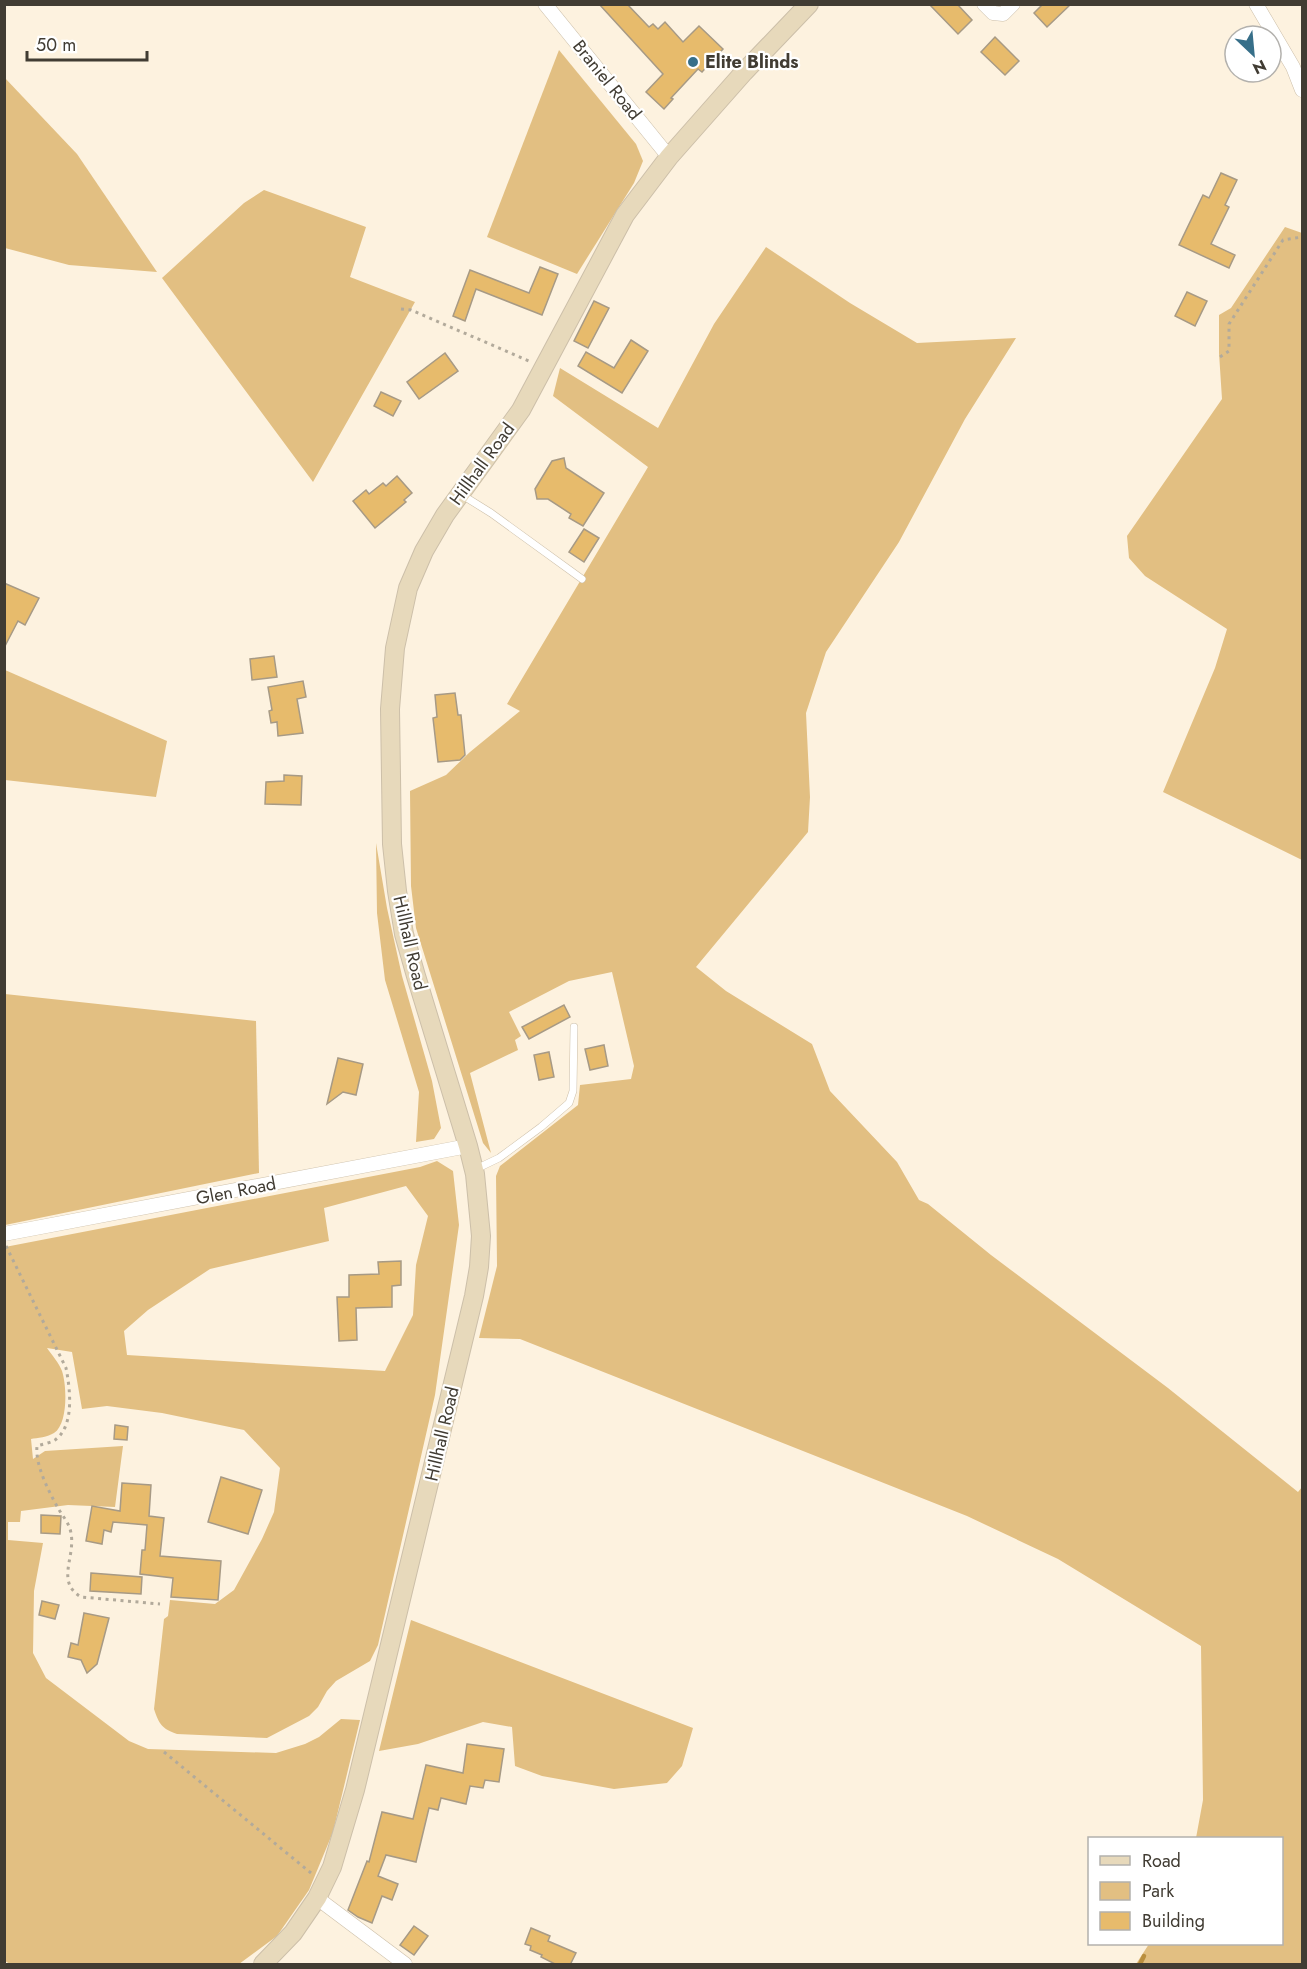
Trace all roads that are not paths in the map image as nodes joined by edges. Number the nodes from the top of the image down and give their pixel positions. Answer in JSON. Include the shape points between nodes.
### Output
{"nodes":[{"id":1,"x":545,"y":4,"type":"edge"},
{"id":2,"x":809,"y":4,"type":"edge"},
{"id":3,"x":984,"y":4,"type":"edge"},
{"id":4,"x":1013,"y":4,"type":"edge"},
{"id":5,"x":1256,"y":4,"type":"edge"},
{"id":6,"x":1302,"y":90,"type":"edge"},
{"id":7,"x":669,"y":157,"type":"junction"},
{"id":8,"x":460,"y":494,"type":"junction"},
{"id":9,"x":582,"y":579,"type":"dead end"},
{"id":10,"x":574,"y":1027,"type":"dead end"},
{"id":11,"x":468,"y":1146,"type":"junction"},
{"id":12,"x":474,"y":1170,"type":"junction"},
{"id":13,"x":4,"y":1234,"type":"edge"},
{"id":14,"x":321,"y":1892,"type":"junction"},
{"id":15,"x":263,"y":1965,"type":"edge"},
{"id":16,"x":405,"y":1965,"type":"edge"}],
"edges":[{"from":1,"to":7,"type":"street","name":"Braniel Road"},
{"from":2,"to":7,"type":"main road","name":"Hillhall Road"},
{"from":3,"to":4,"type":"street","via":[[993,13],[1003,14]]},
{"from":5,"to":6,"type":"street"},
{"from":7,"to":8,"type":"main road","name":"Hillhall Road","via":[[625,215],[545,367],[509,427]]},
{"from":8,"to":9,"type":"lane"},
{"from":8,"to":11,"type":"main road","name":"Hillhall Road","via":[[424,551],[408,588],[395,648],[390,710],[392,844],[402,923]]},
{"from":10,"to":12,"type":"lane","via":[[570,1103],[499,1158]]},
{"from":11,"to":12,"type":"main road","name":"Hillhall Road"},
{"from":11,"to":13,"type":"street","name":"Glen Road"},
{"from":12,"to":14,"type":"main road","name":"Hillhall Road","via":[[481,1236],[474,1296],[355,1790]]},
{"from":14,"to":15,"type":"main road","name":"Hillhall Road","via":[[293,1933]]},
{"from":14,"to":16,"type":"street"}]}
